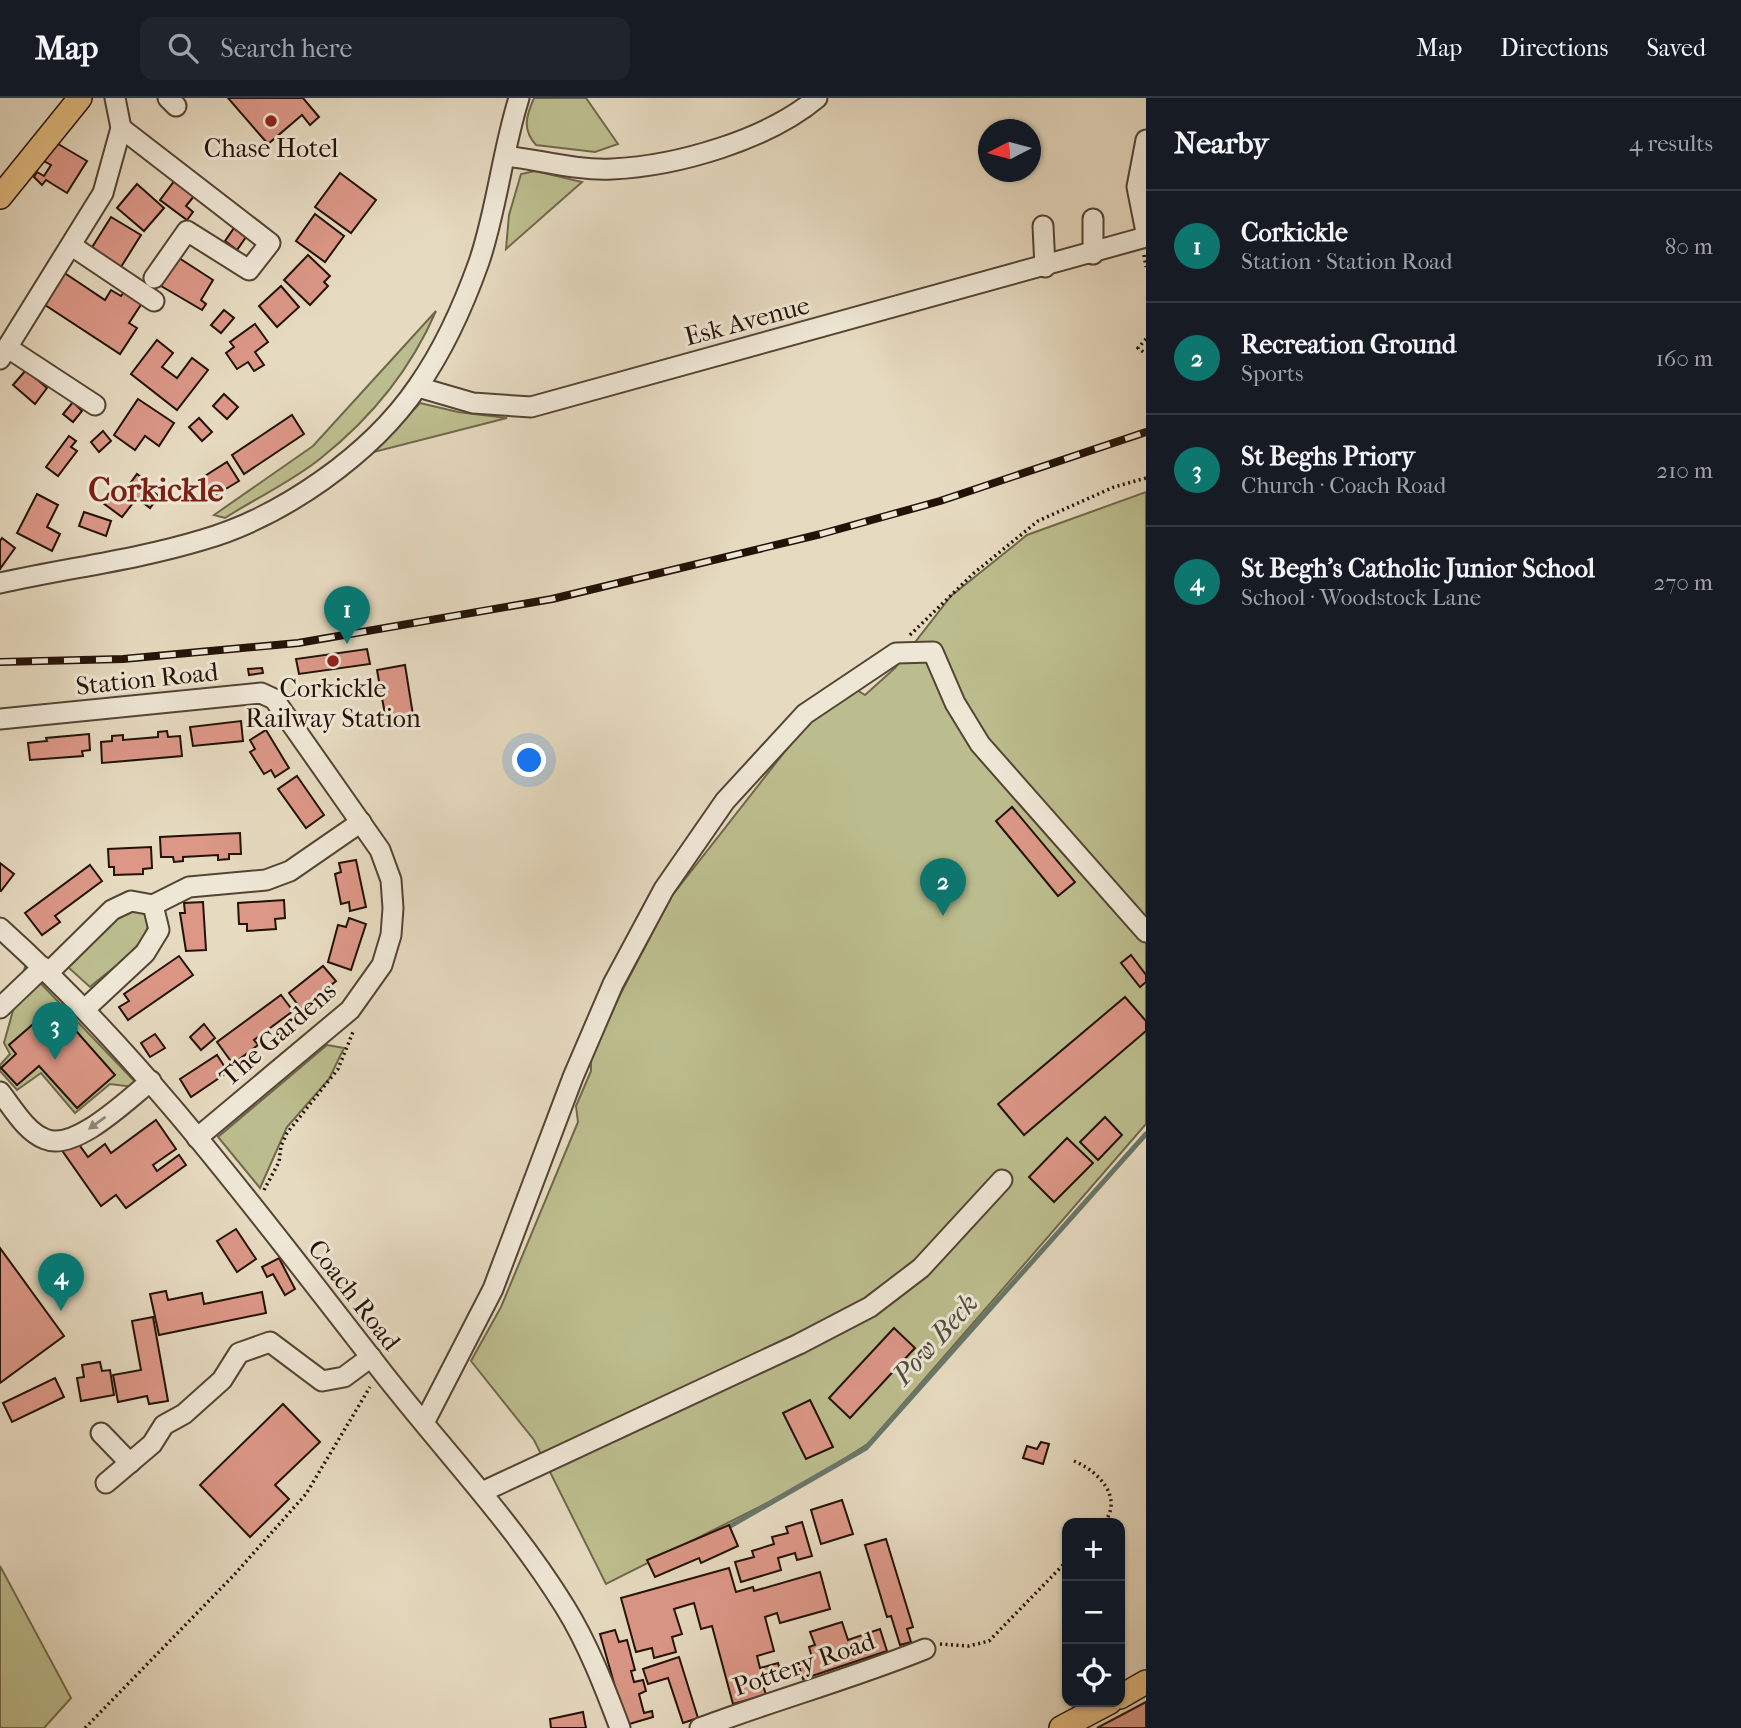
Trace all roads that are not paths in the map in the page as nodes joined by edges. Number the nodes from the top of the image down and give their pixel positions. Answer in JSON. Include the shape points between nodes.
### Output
{"nodes":[{"id":1,"x":80,"y":98,"type":"edge"},
{"id":2,"x":116,"y":98,"type":"edge"},
{"id":3,"x":519,"y":98,"type":"edge"},
{"id":4,"x":817,"y":98,"type":"edge"},
{"id":5,"x":121,"y":128,"type":"junction"},
{"id":6,"x":1146,"y":140,"type":"edge"},
{"id":7,"x":506,"y":156,"type":"junction"},
{"id":8,"x":0,"y":197,"type":"edge"},
{"id":9,"x":1093,"y":219,"type":"dead end"},
{"id":10,"x":1043,"y":226,"type":"dead end"},
{"id":11,"x":1145,"y":242,"type":"edge"},
{"id":12,"x":72,"y":246,"type":"junction"},
{"id":13,"x":1091,"y":254,"type":"junction"},
{"id":14,"x":1045,"y":267,"type":"junction"},
{"id":15,"x":154,"y":278,"type":"dead end"},
{"id":16,"x":154,"y":301,"type":"dead end"},
{"id":17,"x":4,"y":353,"type":"edge"},
{"id":18,"x":418,"y":387,"type":"junction"},
{"id":19,"x":95,"y":405,"type":"dead end"},
{"id":20,"x":0,"y":583,"type":"edge"},
{"id":21,"x":0,"y":719,"type":"edge"},
{"id":22,"x":361,"y":822,"type":"junction"},
{"id":23,"x":153,"y":905,"type":"junction"},
{"id":24,"x":0,"y":928,"type":"edge"},
{"id":25,"x":1146,"y":932,"type":"edge"},
{"id":26,"x":46,"y":970,"type":"junction"},
{"id":27,"x":86,"y":1008,"type":"junction"},
{"id":28,"x":0,"y":1009,"type":"edge"},
{"id":29,"x":150,"y":1081,"type":"junction"},
{"id":30,"x":0,"y":1093,"type":"edge"},
{"id":31,"x":197,"y":1138,"type":"junction"},
{"id":32,"x":1002,"y":1180,"type":"dead end"},
{"id":33,"x":375,"y":1363,"type":"junction"},
{"id":34,"x":425,"y":1421,"type":"junction"},
{"id":35,"x":102,"y":1433,"type":"dead end"},
{"id":36,"x":130,"y":1463,"type":"junction"},
{"id":37,"x":106,"y":1483,"type":"dead end"},
{"id":38,"x":482,"y":1492,"type":"junction"},
{"id":39,"x":925,"y":1649,"type":"road end"},
{"id":40,"x":1146,"y":1682,"type":"edge"},
{"id":41,"x":1125,"y":1694,"type":"edge"},
{"id":42,"x":1101,"y":1707,"type":"edge"},
{"id":43,"x":620,"y":1728,"type":"edge"},
{"id":44,"x":700,"y":1728,"type":"edge"},
{"id":45,"x":1062,"y":1728,"type":"edge"}],
"edges":[{"from":1,"to":8,"type":"main road"},
{"from":2,"to":5,"type":"street"},
{"from":3,"to":7,"type":"street"},
{"from":4,"to":7,"type":"street","via":[[763,130],[648,166],[610,170]]},
{"from":5,"to":12,"type":"street","via":[[103,193]]},
{"from":5,"to":15,"type":"street","via":[[270,243],[249,270],[187,231]]},
{"from":6,"to":11,"type":"street","via":[[1137,187]]},
{"from":7,"to":18,"type":"street","via":[[478,265]]},
{"from":9,"to":13,"type":"street"},
{"from":10,"to":14,"type":"street"},
{"from":11,"to":13,"type":"street","name":"Esk Avenue"},
{"from":12,"to":16,"type":"street"},
{"from":12,"to":17,"type":"street"},
{"from":13,"to":14,"type":"street","name":"Esk Avenue"},
{"from":14,"to":18,"type":"street","name":"Esk Avenue","via":[[531,407],[473,403]]},
{"from":17,"to":19,"type":"street"},
{"from":18,"to":20,"type":"street","via":[[362,447],[324,478],[249,523],[139,557]]},
{"from":21,"to":22,"type":"street","name":"Station Road","via":[[261,694],[274,699]]},
{"from":22,"to":23,"type":"street","via":[[290,871],[266,880],[189,887]]},
{"from":22,"to":31,"type":"street","name":"The Gardens","via":[[380,850],[391,880],[392,922],[382,965],[342,1019]]},
{"from":23,"to":26,"type":"street","via":[[131,901],[112,910]]},
{"from":23,"to":27,"type":"street","via":[[159,930],[145,953]]},
{"from":24,"to":26,"type":"street","name":"Coach Road"},
{"from":25,"to":34,"type":"street","via":[[980,744],[955,703],[933,652],[896,653],[805,713],[725,801],[664,889],[608,996],[573,1077],[493,1289]]},
{"from":26,"to":27,"type":"street","name":"Coach Road"},
{"from":26,"to":28,"type":"street"},
{"from":27,"to":29,"type":"street","name":"Coach Road"},
{"from":29,"to":30,"type":"street","one_way":true,"via":[[78,1136],[57,1141],[45,1140],[32,1130]]},
{"from":29,"to":31,"type":"street","name":"Coach Road"},
{"from":31,"to":33,"type":"street","name":"Coach Road"},
{"from":32,"to":38,"type":"street","via":[[921,1268],[870,1307]]},
{"from":33,"to":34,"type":"street","name":"Coach Road"},
{"from":33,"to":36,"type":"street","via":[[322,1381],[270,1342],[239,1353],[222,1380],[184,1414],[163,1425],[152,1444]]},
{"from":34,"to":38,"type":"street","name":"Coach Road"},
{"from":35,"to":36,"type":"street"},
{"from":36,"to":37,"type":"street"},
{"from":38,"to":43,"type":"street","name":"Coach Road","via":[[567,1610]]},
{"from":39,"to":44,"type":"street","name":"Pottery Road"},
{"from":40,"to":41,"type":"main road"},
{"from":42,"to":45,"type":"main road"}]}
